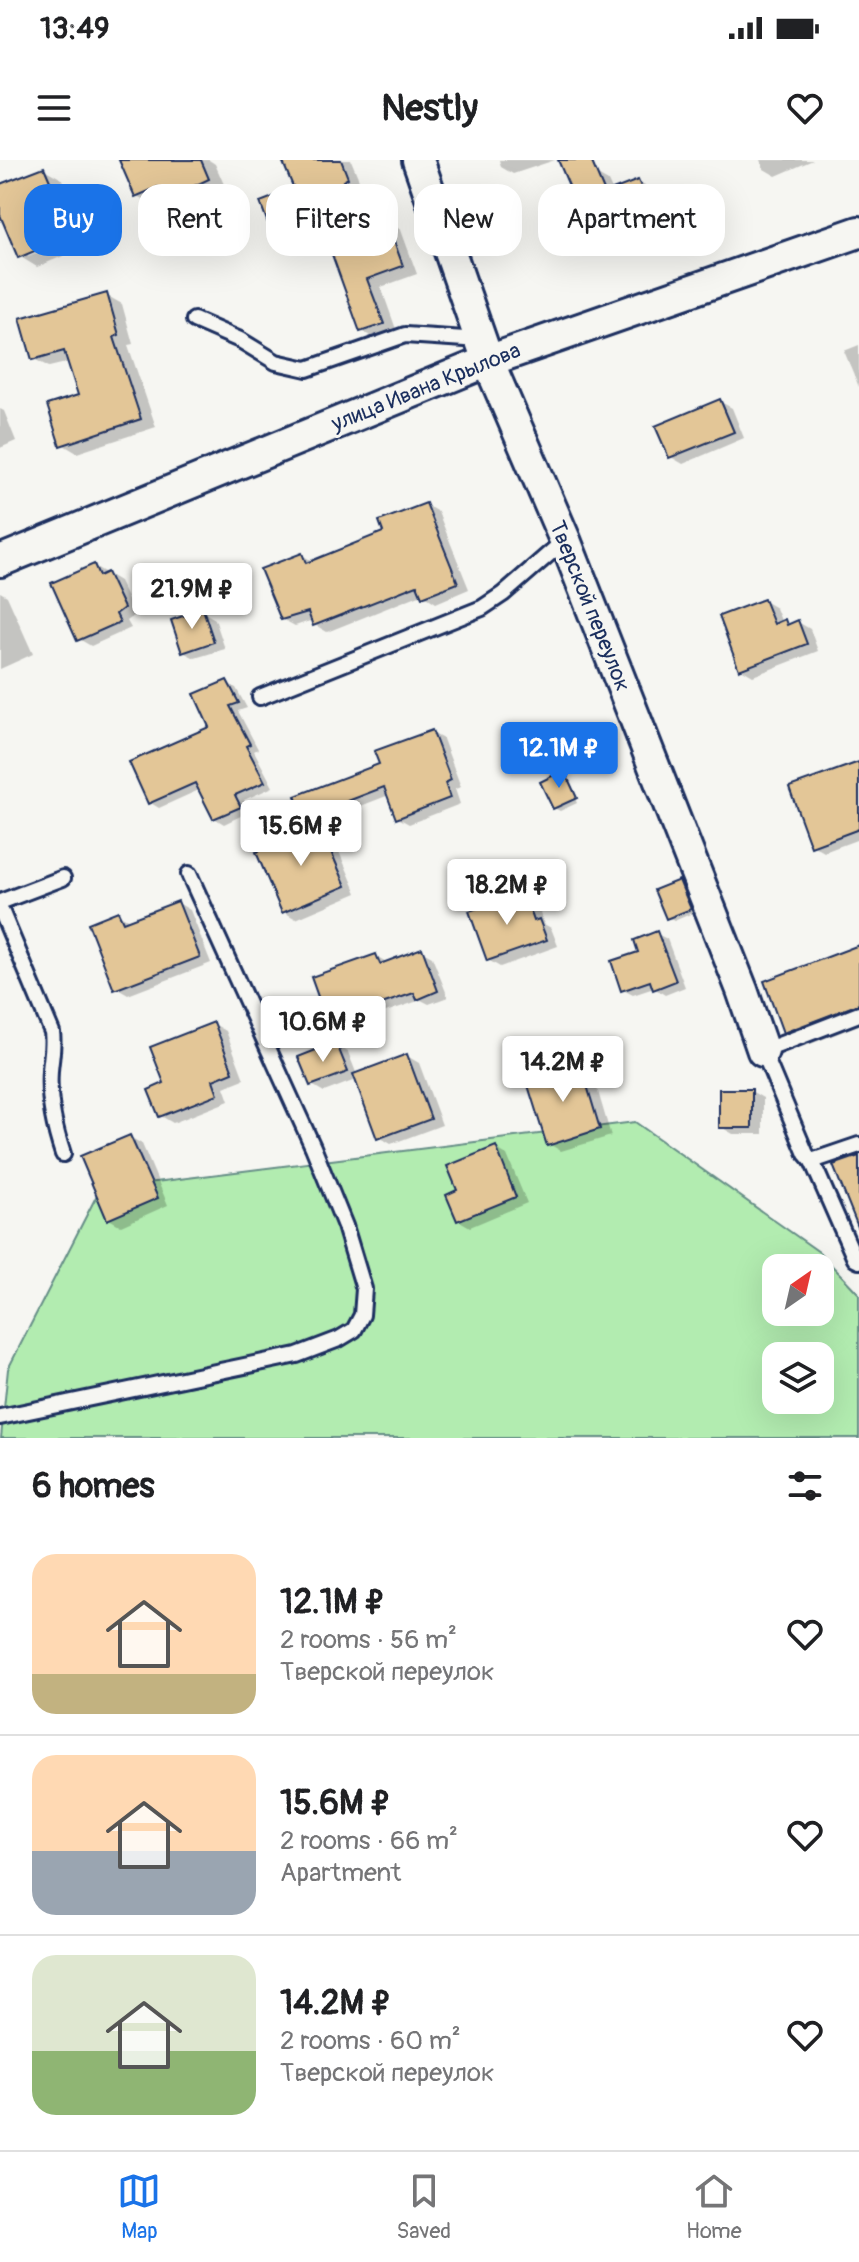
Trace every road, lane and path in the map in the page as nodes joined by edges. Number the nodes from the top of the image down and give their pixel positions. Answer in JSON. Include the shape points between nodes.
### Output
{"nodes":[{"id":1,"x":418,"y":160,"type":"edge"},
{"id":2,"x":859,"y":232,"type":"edge"},
{"id":3,"x":194,"y":320,"type":"dead end"},
{"id":4,"x":484,"y":350,"type":"junction"},
{"id":5,"x":565,"y":540,"type":"junction"},
{"id":6,"x":0,"y":561,"type":"edge"},
{"id":7,"x":260,"y":697,"type":"dead end"},
{"id":8,"x":189,"y":874,"type":"dead end"},
{"id":9,"x":63,"y":878,"type":"dead end"},
{"id":10,"x":0,"y":905,"type":"edge"},
{"id":11,"x":859,"y":1014,"type":"edge"},
{"id":12,"x":763,"y":1051,"type":"junction"},
{"id":13,"x":859,"y":1145,"type":"edge"},
{"id":14,"x":63,"y":1154,"type":"dead end"},
{"id":15,"x":812,"y":1161,"type":"junction"},
{"id":16,"x":859,"y":1261,"type":"edge"},
{"id":17,"x":0,"y":1417,"type":"edge"}],
"edges":[{"from":1,"to":4,"type":"street","name":"Тверской переулок"},
{"from":2,"to":4,"type":"street","name":"улица Ивана Крылова"},
{"from":3,"to":4,"type":"lane","via":[[276,362],[307,369],[405,335]]},
{"from":4,"to":5,"type":"street","name":"Тверской переулок"},
{"from":4,"to":6,"type":"street","name":"улица Ивана Крылова"},
{"from":5,"to":7,"type":"lane","via":[[482,608]]},
{"from":5,"to":12,"type":"street","name":"Тверской переулок"},
{"from":8,"to":17,"type":"lane","via":[[345,1226],[364,1289],[362,1315],[354,1330],[297,1355]]},
{"from":9,"to":10,"type":"lane"},
{"from":10,"to":14,"type":"lane","via":[[52,1032],[54,1127]]},
{"from":11,"to":12,"type":"lane"},
{"from":12,"to":15,"type":"lane"},
{"from":13,"to":15,"type":"lane"},
{"from":15,"to":16,"type":"lane"}]}
